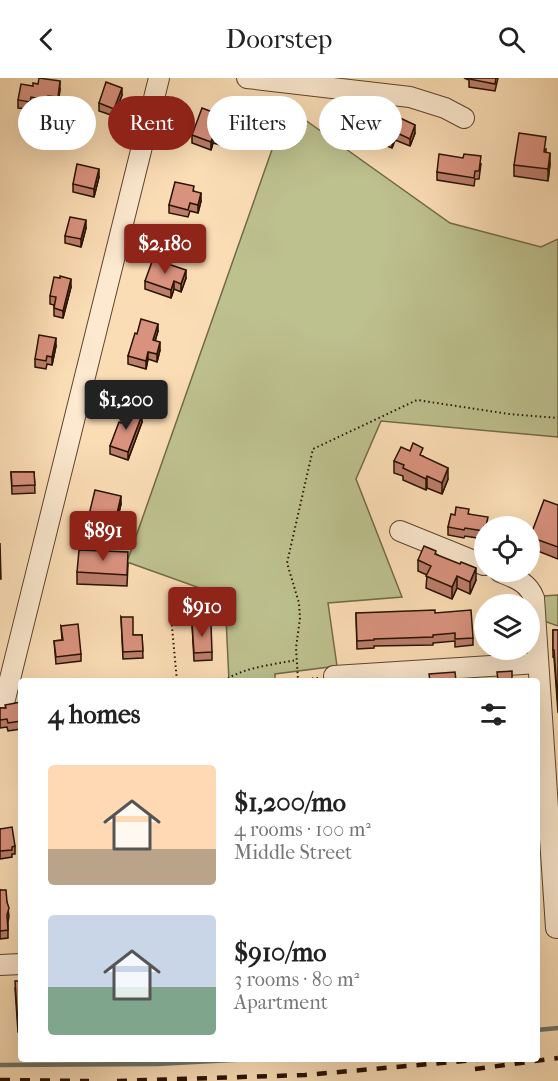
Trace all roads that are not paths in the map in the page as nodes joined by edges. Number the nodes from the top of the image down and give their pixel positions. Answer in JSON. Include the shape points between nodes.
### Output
{"nodes":[{"id":1,"x":159,"y":78,"type":"edge"},
{"id":2,"x":248,"y":78,"type":"edge"},
{"id":3,"x":275,"y":80,"type":"edge"},
{"id":4,"x":464,"y":118,"type":"dead end"},
{"id":5,"x":400,"y":531,"type":"dead end"},
{"id":6,"x":474,"y":561,"type":"edge"},
{"id":7,"x":522,"y":582,"type":"edge"},
{"id":8,"x":538,"y":663,"type":"junction"},
{"id":9,"x":334,"y":676,"type":"road end"},
{"id":10,"x":9,"y":698,"type":"edge"},
{"id":11,"x":550,"y":726,"type":"edge"},
{"id":12,"x":550,"y":928,"type":"edge"},
{"id":13,"x":18,"y":964,"type":"edge"},
{"id":14,"x":0,"y":965,"type":"edge"}],
"edges":[{"from":1,"to":10,"type":"street"},
{"from":2,"to":3,"type":"street"},
{"from":3,"to":4,"type":"street","via":[[410,97]]},
{"from":5,"to":6,"type":"street"},
{"from":7,"to":8,"type":"street","via":[[534,598]]},
{"from":8,"to":9,"type":"street"},
{"from":8,"to":11,"type":"street"},
{"from":11,"to":12,"type":"street"},
{"from":13,"to":14,"type":"street"}]}
